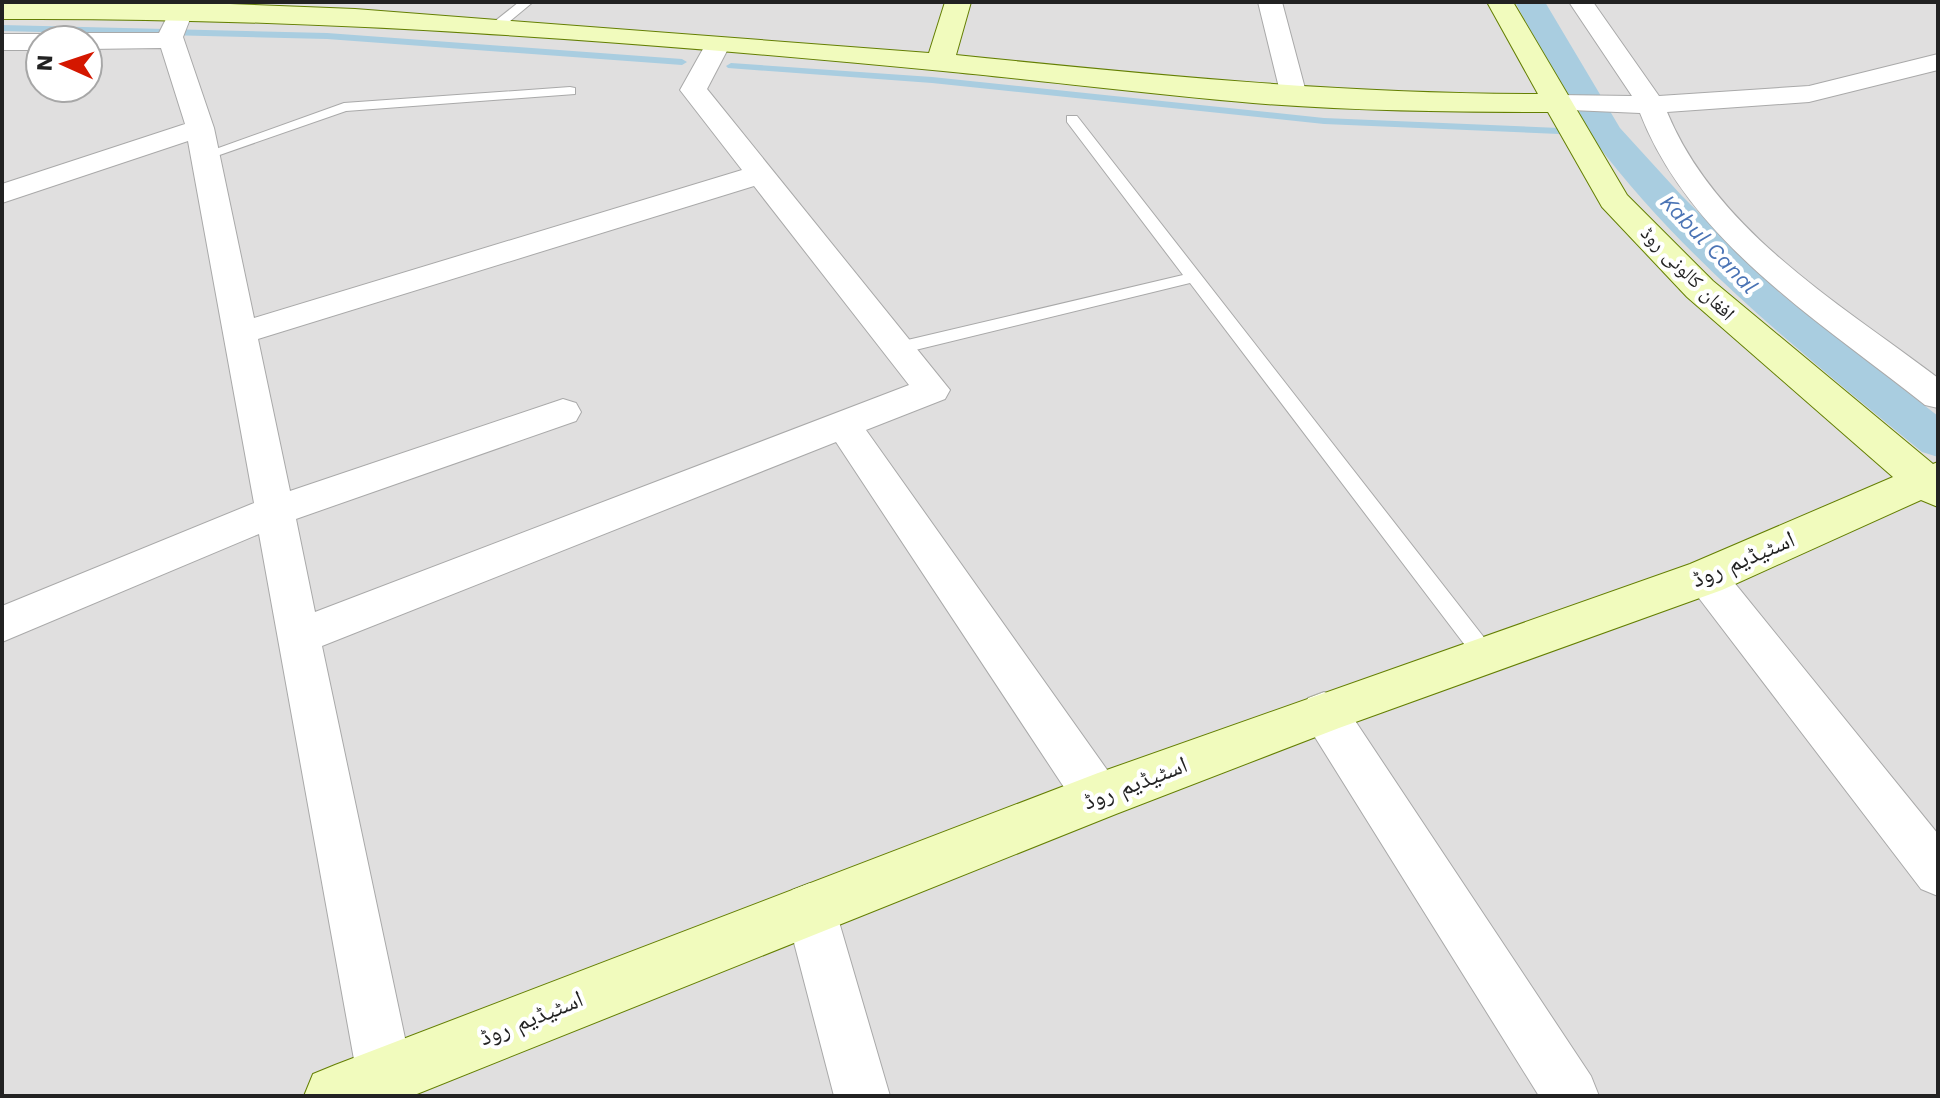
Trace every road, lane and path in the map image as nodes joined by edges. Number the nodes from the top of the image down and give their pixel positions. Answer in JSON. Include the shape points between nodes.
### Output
{"nodes":[{"id":1,"x":527,"y":2,"type":"edge"},
{"id":2,"x":958,"y":2,"type":"edge"},
{"id":3,"x":1270,"y":2,"type":"edge"},
{"id":4,"x":1500,"y":2,"type":"edge"},
{"id":5,"x":1581,"y":2,"type":"edge"},
{"id":6,"x":2,"y":11,"type":"edge"},
{"id":7,"x":174,"y":22,"type":"edge"},
{"id":8,"x":494,"y":28,"type":"junction"},
{"id":9,"x":104,"y":37,"type":"edge"},
{"id":10,"x":2,"y":42,"type":"edge"},
{"id":11,"x":24,"y":42,"type":"edge"},
{"id":12,"x":717,"y":45,"type":"junction"},
{"id":13,"x":940,"y":62,"type":"junction"},
{"id":14,"x":1938,"y":62,"type":"edge"},
{"id":15,"x":570,"y":91,"type":"dead end"},
{"id":16,"x":1294,"y":96,"type":"junction"},
{"id":17,"x":1565,"y":105,"type":"junction"},
{"id":18,"x":1642,"y":105,"type":"junction"},
{"id":19,"x":1072,"y":119,"type":"dead end"},
{"id":20,"x":203,"y":142,"type":"junction"},
{"id":21,"x":761,"y":174,"type":"junction"},
{"id":22,"x":2,"y":194,"type":"edge"},
{"id":23,"x":1194,"y":277,"type":"junction"},
{"id":24,"x":241,"y":333,"type":"junction"},
{"id":25,"x":899,"y":348,"type":"junction"},
{"id":26,"x":1938,"y":396,"type":"edge"},
{"id":27,"x":563,"y":412,"type":"dead end"},
{"id":28,"x":843,"y":424,"type":"junction"},
{"id":29,"x":1933,"y":483,"type":"edge"},
{"id":30,"x":275,"y":511,"type":"junction"},
{"id":31,"x":1706,"y":577,"type":"junction"},
{"id":32,"x":2,"y":624,"type":"edge"},
{"id":33,"x":300,"y":636,"type":"junction"},
{"id":34,"x":1485,"y":655,"type":"junction"},
{"id":35,"x":1324,"y":712,"type":"junction"},
{"id":36,"x":1098,"y":797,"type":"junction"},
{"id":37,"x":1938,"y":872,"type":"edge"},
{"id":38,"x":810,"y":908,"type":"junction"},
{"id":39,"x":360,"y":1086,"type":"edge"},
{"id":40,"x":862,"y":1096,"type":"edge"},
{"id":41,"x":1571,"y":1096,"type":"edge"}],
"edges":[{"from":1,"to":8,"type":"lane"},
{"from":2,"to":13,"type":"street"},
{"from":3,"to":16,"type":"street"},
{"from":4,"to":17,"type":"street","name":"افغان کالونی روڈ"},
{"from":5,"to":18,"type":"street"},
{"from":6,"to":7,"type":"street"},
{"from":7,"to":8,"type":"street","via":[[355,17]]},
{"from":7,"to":9,"type":"street"},
{"from":7,"to":20,"type":"street"},
{"from":8,"to":12,"type":"street"},
{"from":10,"to":11,"type":"street"},
{"from":12,"to":13,"type":"street"},
{"from":12,"to":21,"type":"street","via":[[693,90]]},
{"from":13,"to":16,"type":"street"},
{"from":14,"to":18,"type":"street","via":[[1809,94]]},
{"from":15,"to":20,"type":"lane","via":[[344,107]]},
{"from":16,"to":17,"type":"street"},
{"from":17,"to":18,"type":"street"},
{"from":17,"to":29,"type":"street","name":"افغان کالونی روڈ","via":[[1578,141],[1614,200],[1700,289]]},
{"from":18,"to":26,"type":"street","via":[[1704,198],[1760,258]]},
{"from":19,"to":23,"type":"lane"},
{"from":20,"to":22,"type":"street"},
{"from":20,"to":24,"type":"street"},
{"from":21,"to":24,"type":"street"},
{"from":21,"to":25,"type":"street"},
{"from":23,"to":25,"type":"lane"},
{"from":23,"to":34,"type":"lane"},
{"from":24,"to":30,"type":"street"},
{"from":25,"to":28,"type":"street","via":[[932,390]]},
{"from":27,"to":30,"type":"street"},
{"from":28,"to":33,"type":"street"},
{"from":28,"to":36,"type":"street"},
{"from":29,"to":31,"type":"street","name":"اسٹیڈیم روڈ"},
{"from":30,"to":32,"type":"street"},
{"from":30,"to":33,"type":"street"},
{"from":31,"to":34,"type":"street","name":"اسٹیڈیم روڈ"},
{"from":31,"to":37,"type":"street"},
{"from":33,"to":39,"type":"street"},
{"from":34,"to":35,"type":"street","name":"اسٹیڈیم روڈ"},
{"from":35,"to":36,"type":"street","name":"اسٹیڈیم روڈ"},
{"from":35,"to":41,"type":"street"},
{"from":36,"to":38,"type":"street","name":"اسٹیڈیم روڈ"},
{"from":38,"to":39,"type":"street","name":"اسٹیڈیم روڈ"},
{"from":38,"to":40,"type":"street"}]}
